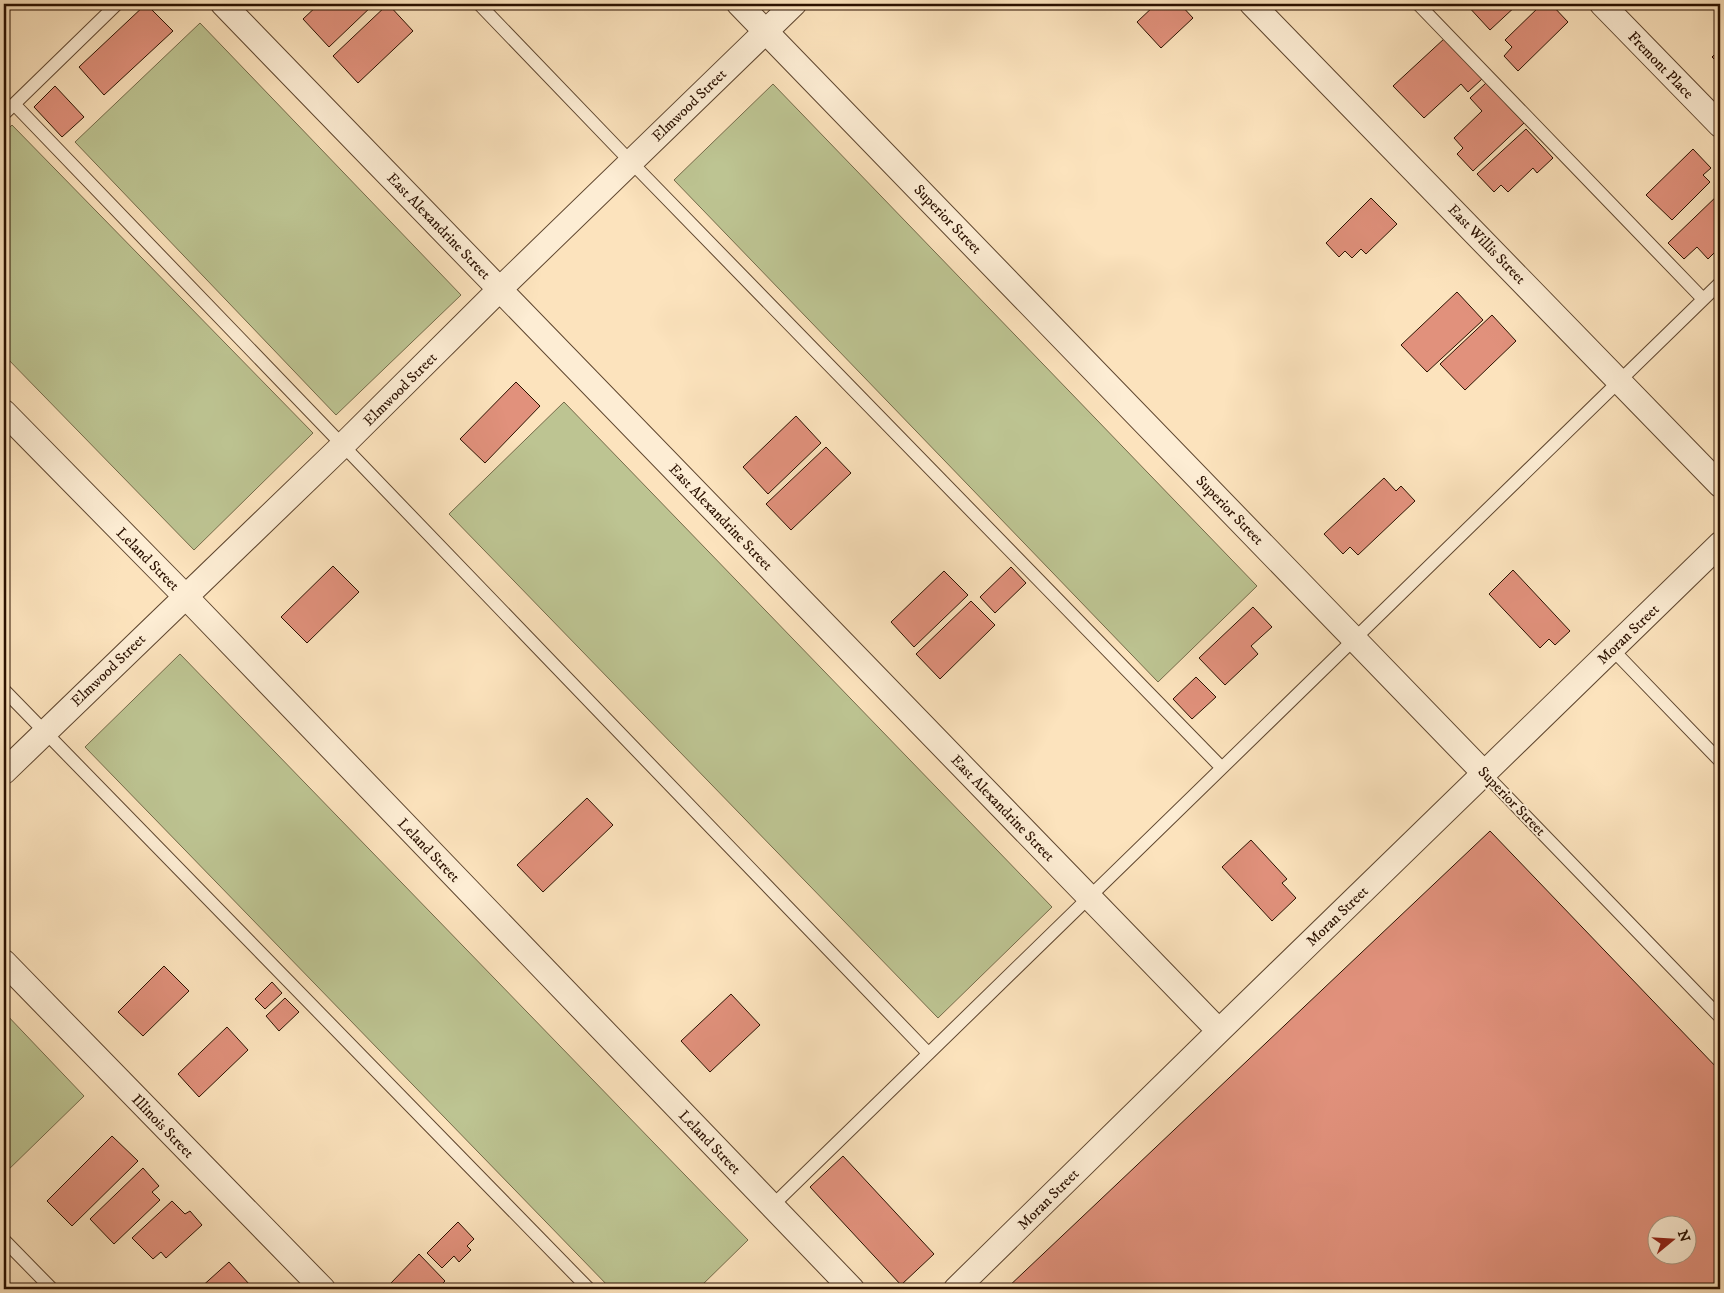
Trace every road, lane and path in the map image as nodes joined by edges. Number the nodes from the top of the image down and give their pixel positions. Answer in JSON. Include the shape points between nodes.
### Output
{"nodes":[{"id":1,"x":117,"y":4,"type":"edge"},
{"id":2,"x":223,"y":4,"type":"edge"},
{"id":3,"x":479,"y":4,"type":"edge"},
{"id":4,"x":739,"y":4,"type":"edge"},
{"id":5,"x":794,"y":4,"type":"edge"},
{"id":6,"x":1252,"y":4,"type":"edge"},
{"id":7,"x":1418,"y":4,"type":"edge"},
{"id":8,"x":1602,"y":4,"type":"edge"},
{"id":9,"x":766,"y":31,"type":"junction"},
{"id":10,"x":14,"y":104,"type":"junction"},
{"id":11,"x":4,"y":114,"type":"edge"},
{"id":12,"x":1720,"y":125,"type":"edge"},
{"id":13,"x":631,"y":162,"type":"junction"},
{"id":14,"x":1720,"y":282,"type":"edge"},
{"id":15,"x":500,"y":289,"type":"junction"},
{"id":16,"x":1703,"y":299,"type":"junction"},
{"id":17,"x":1619,"y":381,"type":"junction"},
{"id":18,"x":4,"y":412,"type":"edge"},
{"id":19,"x":343,"y":445,"type":"junction"},
{"id":20,"x":1720,"y":485,"type":"edge"},
{"id":21,"x":1720,"y":544,"type":"edge"},
{"id":22,"x":185,"y":596,"type":"junction"},
{"id":23,"x":1354,"y":638,"type":"junction"},
{"id":24,"x":1612,"y":650,"type":"junction"},
{"id":25,"x":4,"y":690,"type":"edge"},
{"id":26,"x":44,"y":732,"type":"junction"},
{"id":27,"x":1720,"y":761,"type":"edge"},
{"id":28,"x":1221,"y":767,"type":"junction"},
{"id":29,"x":4,"y":772,"type":"edge"},
{"id":30,"x":1484,"y":773,"type":"junction"},
{"id":31,"x":1089,"y":896,"type":"junction"},
{"id":32,"x":4,"y":962,"type":"edge"},
{"id":33,"x":1720,"y":1017,"type":"edge"},
{"id":34,"x":1219,"y":1031,"type":"junction"},
{"id":35,"x":928,"y":1053,"type":"junction"},
{"id":36,"x":772,"y":1206,"type":"junction"},
{"id":37,"x":4,"y":1240,"type":"edge"},
{"id":38,"x":52,"y":1289,"type":"edge"},
{"id":39,"x":323,"y":1289,"type":"edge"},
{"id":40,"x":589,"y":1289,"type":"edge"},
{"id":41,"x":852,"y":1289,"type":"edge"},
{"id":42,"x":956,"y":1289,"type":"edge"}],
"edges":[{"from":1,"to":10,"type":"lane"},
{"from":2,"to":15,"type":"street","name":"East Alexandrine Street"},
{"from":3,"to":13,"type":"lane"},
{"from":4,"to":9,"type":"street","name":"Superior Street"},
{"from":5,"to":9,"type":"street","name":"Elmwood Street"},
{"from":6,"to":17,"type":"street","name":"East Willis Street"},
{"from":7,"to":16,"type":"lane"},
{"from":8,"to":12,"type":"street","name":"Fremont Place"},
{"from":9,"to":13,"type":"street","name":"Elmwood Street"},
{"from":9,"to":23,"type":"street","name":"Superior Street"},
{"from":10,"to":11,"type":"lane"},
{"from":10,"to":19,"type":"lane"},
{"from":13,"to":15,"type":"street","name":"Elmwood Street"},
{"from":13,"to":28,"type":"lane"},
{"from":14,"to":16,"type":"lane"},
{"from":15,"to":19,"type":"street","name":"Elmwood Street"},
{"from":15,"to":31,"type":"street","name":"East Alexandrine Street"},
{"from":16,"to":17,"type":"lane"},
{"from":17,"to":20,"type":"street","name":"East Willis Street"},
{"from":17,"to":23,"type":"lane"},
{"from":18,"to":22,"type":"street","name":"Leland Street"},
{"from":19,"to":22,"type":"street","name":"Elmwood Street"},
{"from":19,"to":35,"type":"lane"},
{"from":21,"to":24,"type":"street","name":"Moran Street"},
{"from":22,"to":26,"type":"street","name":"Elmwood Street"},
{"from":22,"to":36,"type":"street","name":"Leland Street"},
{"from":23,"to":28,"type":"lane"},
{"from":23,"to":30,"type":"street","name":"Superior Street"},
{"from":24,"to":27,"type":"lane"},
{"from":24,"to":30,"type":"street","name":"Moran Street"},
{"from":25,"to":26,"type":"lane"},
{"from":26,"to":29,"type":"street","name":"Elmwood Street"},
{"from":26,"to":40,"type":"lane"},
{"from":28,"to":31,"type":"lane"},
{"from":30,"to":33,"type":"lane","name":"Superior Street"},
{"from":30,"to":34,"type":"street","name":"Moran Street"},
{"from":31,"to":34,"type":"street","name":"East Alexandrine Street"},
{"from":31,"to":35,"type":"lane"},
{"from":32,"to":39,"type":"street","name":"Illinois Street"},
{"from":34,"to":42,"type":"street","name":"Moran Street"},
{"from":35,"to":36,"type":"lane"},
{"from":36,"to":41,"type":"street","name":"Leland Street"},
{"from":37,"to":38,"type":"lane"}]}
